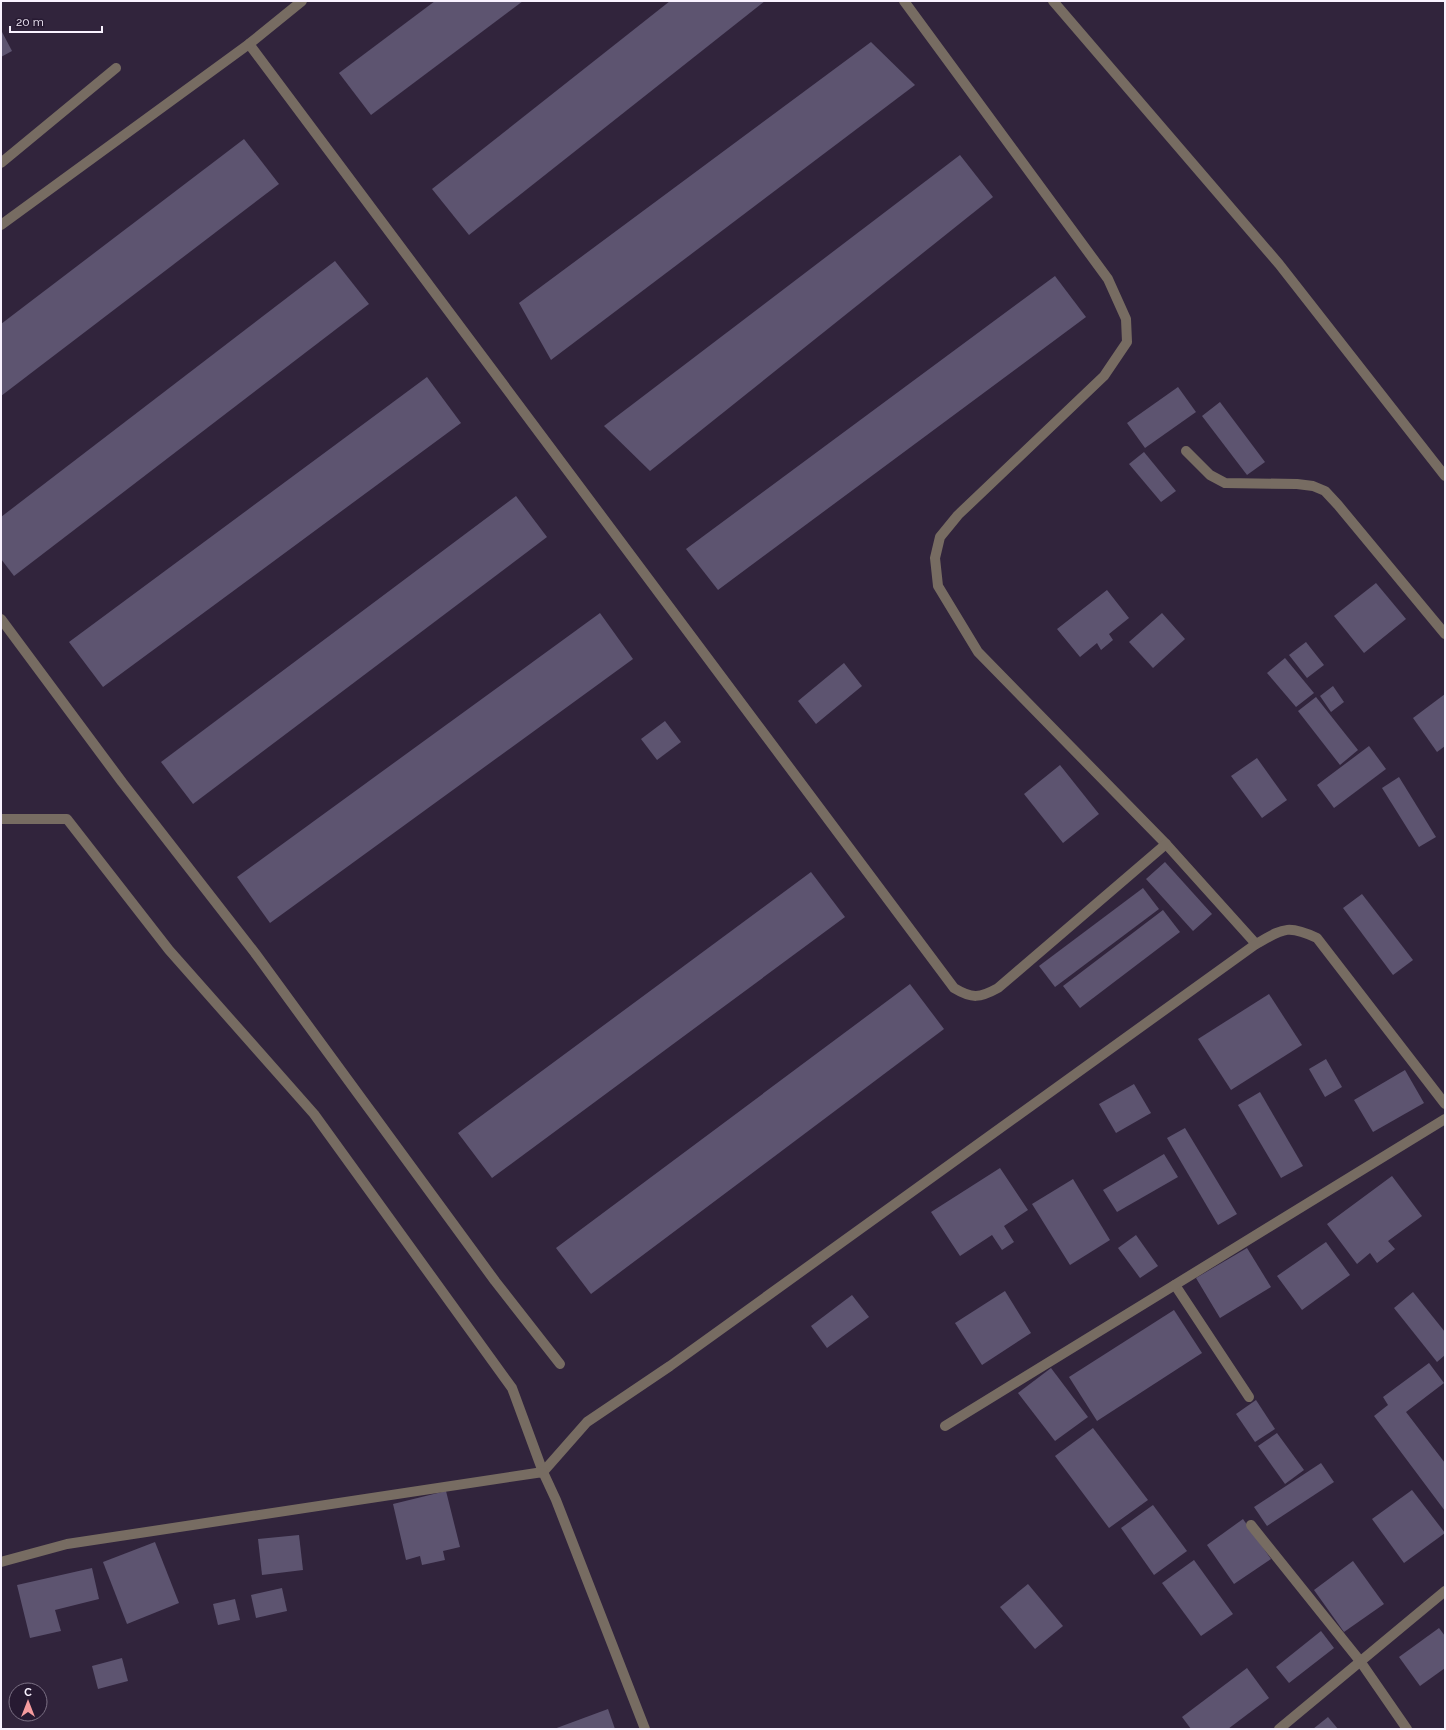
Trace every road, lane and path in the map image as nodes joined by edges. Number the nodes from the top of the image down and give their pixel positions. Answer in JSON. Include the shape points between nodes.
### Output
{"nodes":[{"id":1,"x":302,"y":1,"type":"edge"},
{"id":2,"x":904,"y":1,"type":"edge"},
{"id":3,"x":1052,"y":1,"type":"edge"},
{"id":4,"x":249,"y":44,"type":"junction"},
{"id":5,"x":116,"y":68,"type":"dead end"},
{"id":6,"x":1,"y":163,"type":"edge"},
{"id":7,"x":1,"y":225,"type":"edge"},
{"id":8,"x":1186,"y":451,"type":"dead end"},
{"id":9,"x":1445,"y":476,"type":"edge"},
{"id":10,"x":1,"y":619,"type":"edge"},
{"id":11,"x":1445,"y":634,"type":"edge"},
{"id":12,"x":1,"y":819,"type":"edge"},
{"id":13,"x":1166,"y":844,"type":"junction"},
{"id":14,"x":1256,"y":944,"type":"junction"},
{"id":15,"x":1445,"y":1104,"type":"edge"},
{"id":16,"x":1445,"y":1119,"type":"edge"},
{"id":17,"x":1175,"y":1284,"type":"junction"},
{"id":18,"x":560,"y":1364,"type":"dead end"},
{"id":19,"x":1249,"y":1397,"type":"dead end"},
{"id":20,"x":945,"y":1426,"type":"dead end"},
{"id":21,"x":543,"y":1472,"type":"junction"},
{"id":22,"x":1251,"y":1525,"type":"dead end"},
{"id":23,"x":1,"y":1562,"type":"edge"},
{"id":24,"x":1445,"y":1591,"type":"edge"},
{"id":25,"x":1360,"y":1662,"type":"junction"},
{"id":26,"x":644,"y":1729,"type":"edge"},
{"id":27,"x":1279,"y":1729,"type":"edge"},
{"id":28,"x":1407,"y":1729,"type":"edge"}],
"edges":[{"from":1,"to":4,"type":"street"},
{"from":2,"to":13,"type":"street","via":[[1108,279],[1126,319],[1128,342],[1104,376],[958,515],[940,537],[935,558],[938,586],[978,652]]},
{"from":3,"to":9,"type":"street","via":[[1279,264]]},
{"from":4,"to":7,"type":"street"},
{"from":4,"to":13,"type":"street","via":[[954,988],[967,996],[984,996],[998,988]]},
{"from":5,"to":6,"type":"street"},
{"from":8,"to":11,"type":"street","via":[[1210,475],[1224,483],[1298,484],[1325,491]]},
{"from":10,"to":18,"type":"street","via":[[122,782],[255,953],[490,1274]]},
{"from":12,"to":21,"type":"street","via":[[68,819],[168,950],[314,1114],[512,1388]]},
{"from":13,"to":14,"type":"street"},
{"from":14,"to":15,"type":"street","via":[[1282,930],[1300,930],[1317,938]]},
{"from":14,"to":21,"type":"street","via":[[670,1366],[588,1422]]},
{"from":16,"to":17,"type":"street"},
{"from":17,"to":19,"type":"street"},
{"from":17,"to":20,"type":"street"},
{"from":21,"to":23,"type":"street","via":[[68,1544]]},
{"from":21,"to":26,"type":"street"},
{"from":22,"to":25,"type":"street"},
{"from":24,"to":25,"type":"street"},
{"from":25,"to":27,"type":"street"},
{"from":25,"to":28,"type":"street"}]}
